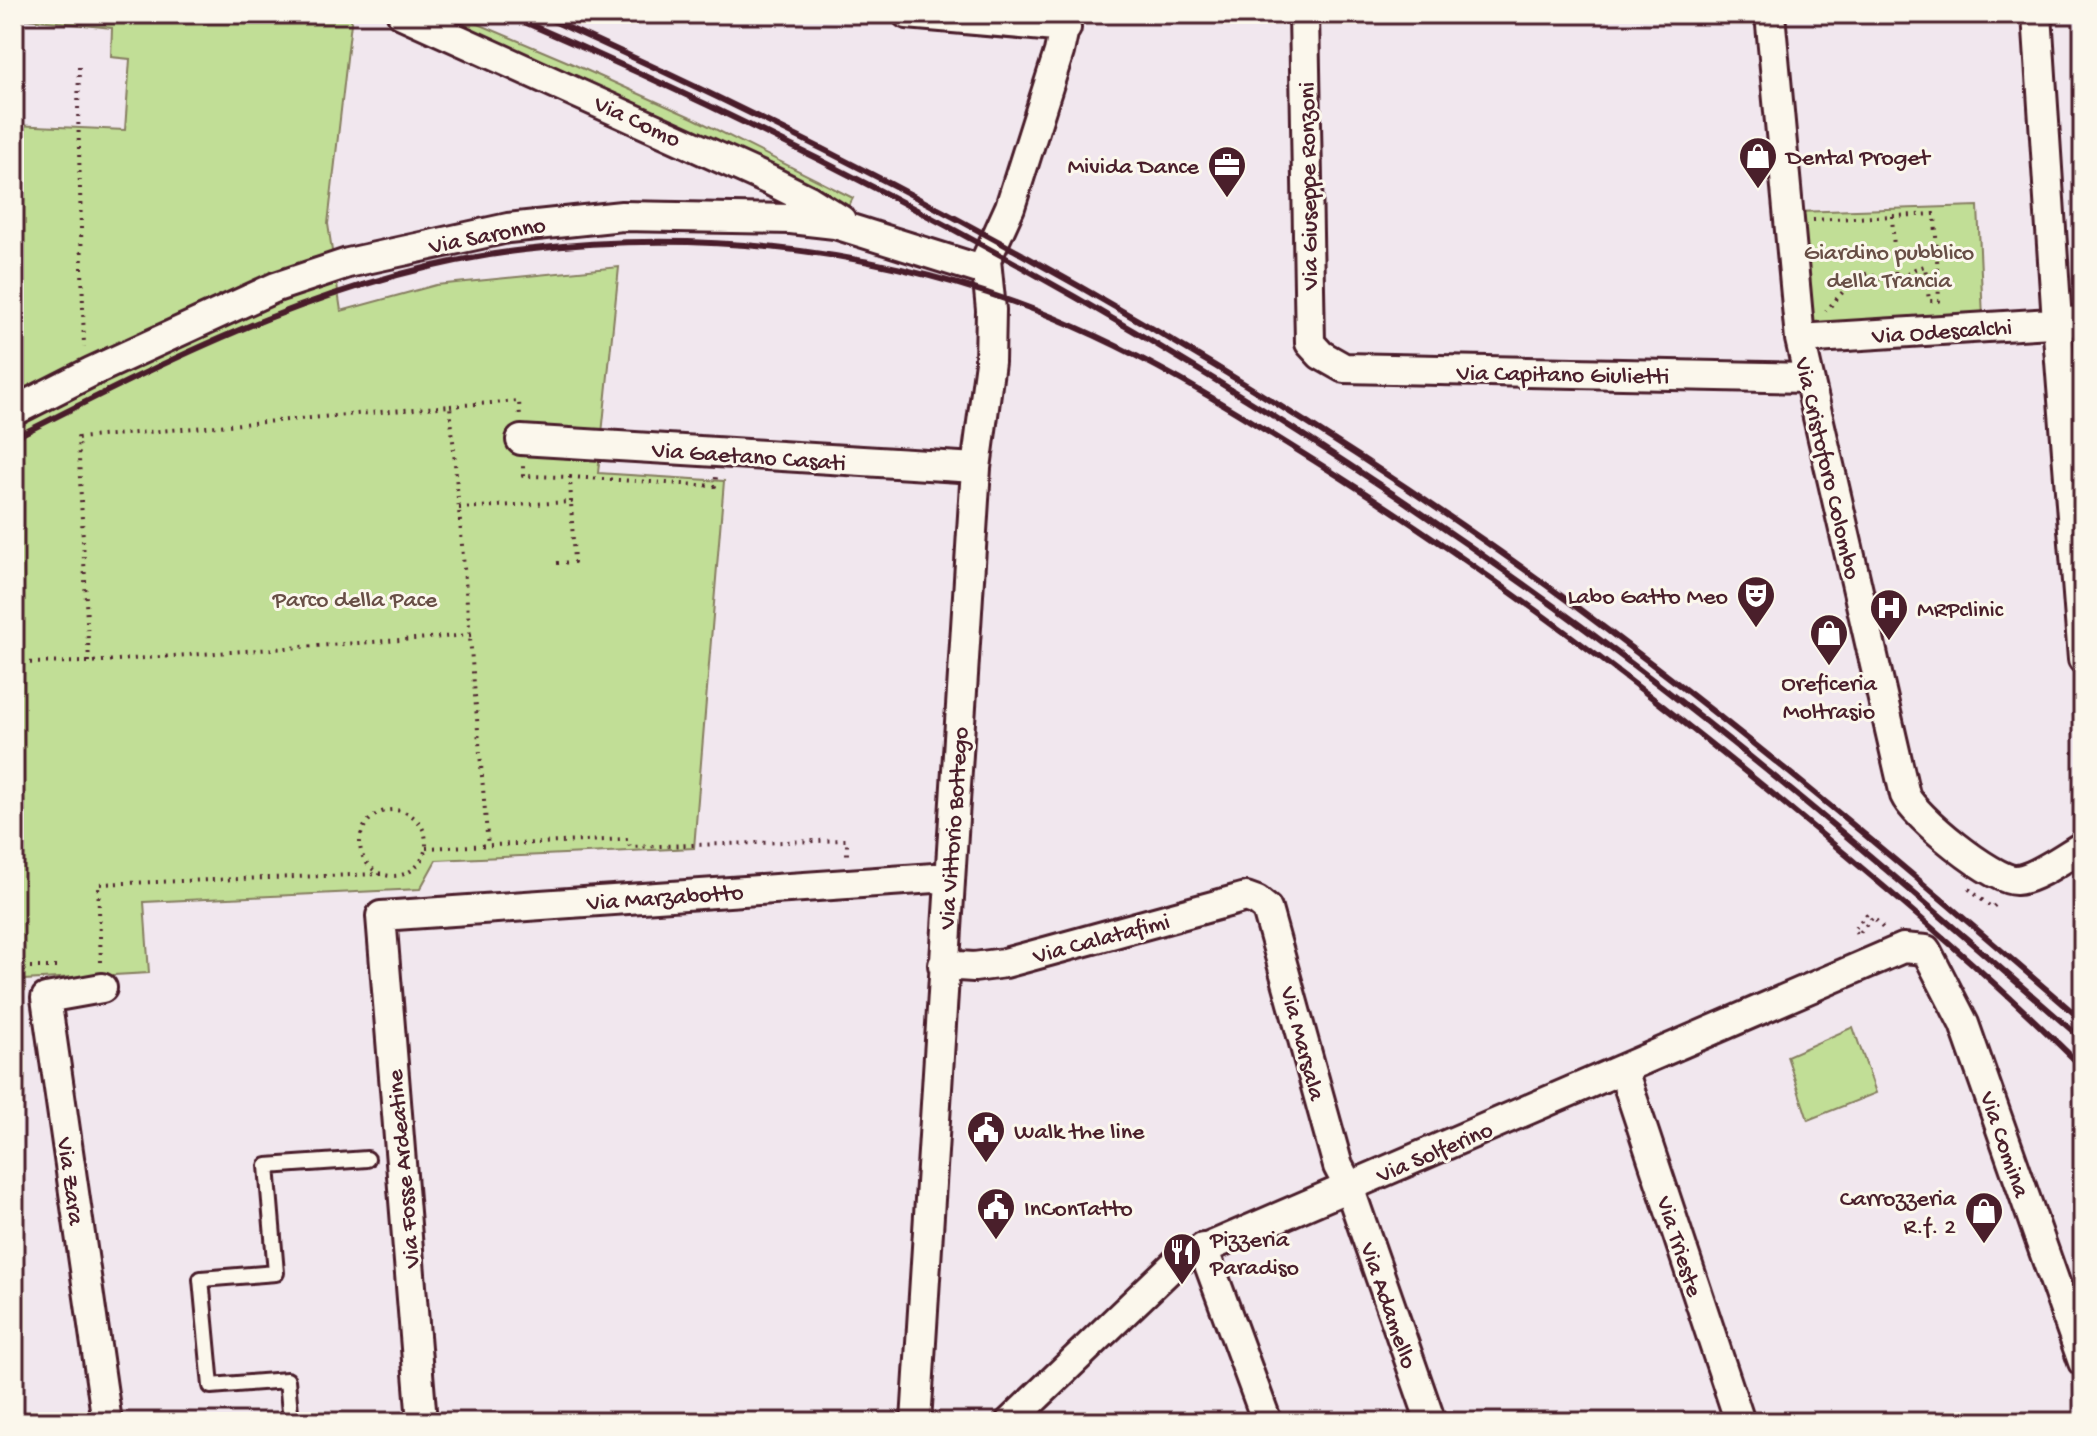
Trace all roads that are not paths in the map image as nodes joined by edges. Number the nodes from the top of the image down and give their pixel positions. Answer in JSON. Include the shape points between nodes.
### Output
{"nodes":[{"id":1,"x":402,"y":14,"type":"edge"},
{"id":2,"x":907,"y":14,"type":"edge"},
{"id":3,"x":1304,"y":14,"type":"edge"},
{"id":4,"x":1770,"y":14,"type":"edge"},
{"id":5,"x":2037,"y":14,"type":"edge"},
{"id":6,"x":1066,"y":21,"type":"edge"},
{"id":7,"x":870,"y":235,"type":"junction"},
{"id":8,"x":985,"y":271,"type":"junction"},
{"id":9,"x":2070,"y":322,"type":"edge"},
{"id":10,"x":1799,"y":330,"type":"junction"},
{"id":11,"x":1321,"y":355,"type":"joint"},
{"id":12,"x":1808,"y":378,"type":"junction"},
{"id":13,"x":14,"y":411,"type":"edge"},
{"id":14,"x":521,"y":440,"type":"dead end"},
{"id":15,"x":976,"y":468,"type":"junction"},
{"id":16,"x":2083,"y":659,"type":"edge"},
{"id":17,"x":2083,"y":846,"type":"edge"},
{"id":18,"x":949,"y":877,"type":"junction"},
{"id":19,"x":1257,"y":901,"type":"joint"},
{"id":20,"x":381,"y":916,"type":"joint"},
{"id":21,"x":1903,"y":948,"type":"joint"},
{"id":22,"x":943,"y":965,"type":"junction"},
{"id":23,"x":102,"y":988,"type":"road end"},
{"id":24,"x":1623,"y":1070,"type":"junction"},
{"id":25,"x":367,"y":1159,"type":"dead end"},
{"id":26,"x":1349,"y":1187,"type":"junction"},
{"id":27,"x":1203,"y":1248,"type":"junction"},
{"id":28,"x":2083,"y":1362,"type":"edge"},
{"id":29,"x":107,"y":1422,"type":"edge"},
{"id":30,"x":291,"y":1422,"type":"edge"},
{"id":31,"x":422,"y":1422,"type":"edge"},
{"id":32,"x":916,"y":1422,"type":"edge"},
{"id":33,"x":1010,"y":1422,"type":"edge"},
{"id":34,"x":1267,"y":1422,"type":"edge"},
{"id":35,"x":1431,"y":1422,"type":"edge"},
{"id":36,"x":1740,"y":1422,"type":"edge"}],
"edges":[{"from":1,"to":7,"type":"street","name":"Via Como","via":[[769,180]]},
{"from":2,"to":6,"type":"street"},
{"from":3,"to":11,"type":"street","name":"Via Giuseppe Ronzoni","via":[[1310,343]]},
{"from":4,"to":10,"type":"street","name":"Via Cristoforo Colombo"},
{"from":5,"to":9,"type":"street"},
{"from":6,"to":8,"type":"street","name":"Via Vittorio Bottego","via":[[1010,207]]},
{"from":7,"to":8,"type":"street","name":"Via Saronno"},
{"from":7,"to":13,"type":"street","name":"Via Saronno","via":[[812,221],[682,215],[588,218],[508,228],[308,276],[247,299]]},
{"from":8,"to":15,"type":"street","name":"Via Vittorio Bottego","via":[[990,362]]},
{"from":9,"to":10,"type":"street","name":"Via Odescalchi"},
{"from":9,"to":16,"type":"street"},
{"from":10,"to":12,"type":"street","name":"Via Cristoforo Colombo"},
{"from":11,"to":12,"type":"street","name":"Via Capitano Giulietti","via":[[1344,368]]},
{"from":12,"to":17,"type":"street","name":"Via Cristoforo Colombo","via":[[1905,795],[1916,812],[1996,876],[2027,877]]},
{"from":14,"to":15,"type":"street","name":"Via Gaetano Casati"},
{"from":15,"to":18,"type":"street","name":"Via Vittorio Bottego"},
{"from":18,"to":20,"type":"street","name":"Via Marzabotto"},
{"from":18,"to":22,"type":"street","name":"Via Vittorio Bottego"},
{"from":19,"to":22,"type":"street","name":"Via Calatafimi","via":[[1246,897],[1005,963]]},
{"from":19,"to":26,"type":"street","name":"Via Marsala","via":[[1267,909],[1338,1166]]},
{"from":20,"to":31,"type":"street","name":"Via Fosse Ardeatine"},
{"from":21,"to":24,"type":"street","name":"Via Solferino"},
{"from":21,"to":28,"type":"street","name":"Via Comina","via":[[1926,950],[1964,1024]]},
{"from":22,"to":32,"type":"street","name":"Via Vittorio Bottego"},
{"from":23,"to":29,"type":"street","name":"Via Zara","via":[[46,998]]},
{"from":24,"to":26,"type":"street","name":"Via Solferino"},
{"from":24,"to":36,"type":"street","name":"Via Trieste"},
{"from":25,"to":30,"type":"lane","via":[[267,1166],[276,1273],[201,1279],[211,1386],[287,1380]]},
{"from":26,"to":27,"type":"street","name":"Via Solferino"},
{"from":26,"to":35,"type":"street","name":"Via Adamello"},
{"from":27,"to":33,"type":"street","name":"Via Solferino","via":[[1179,1260]]},
{"from":27,"to":34,"type":"street"}]}
